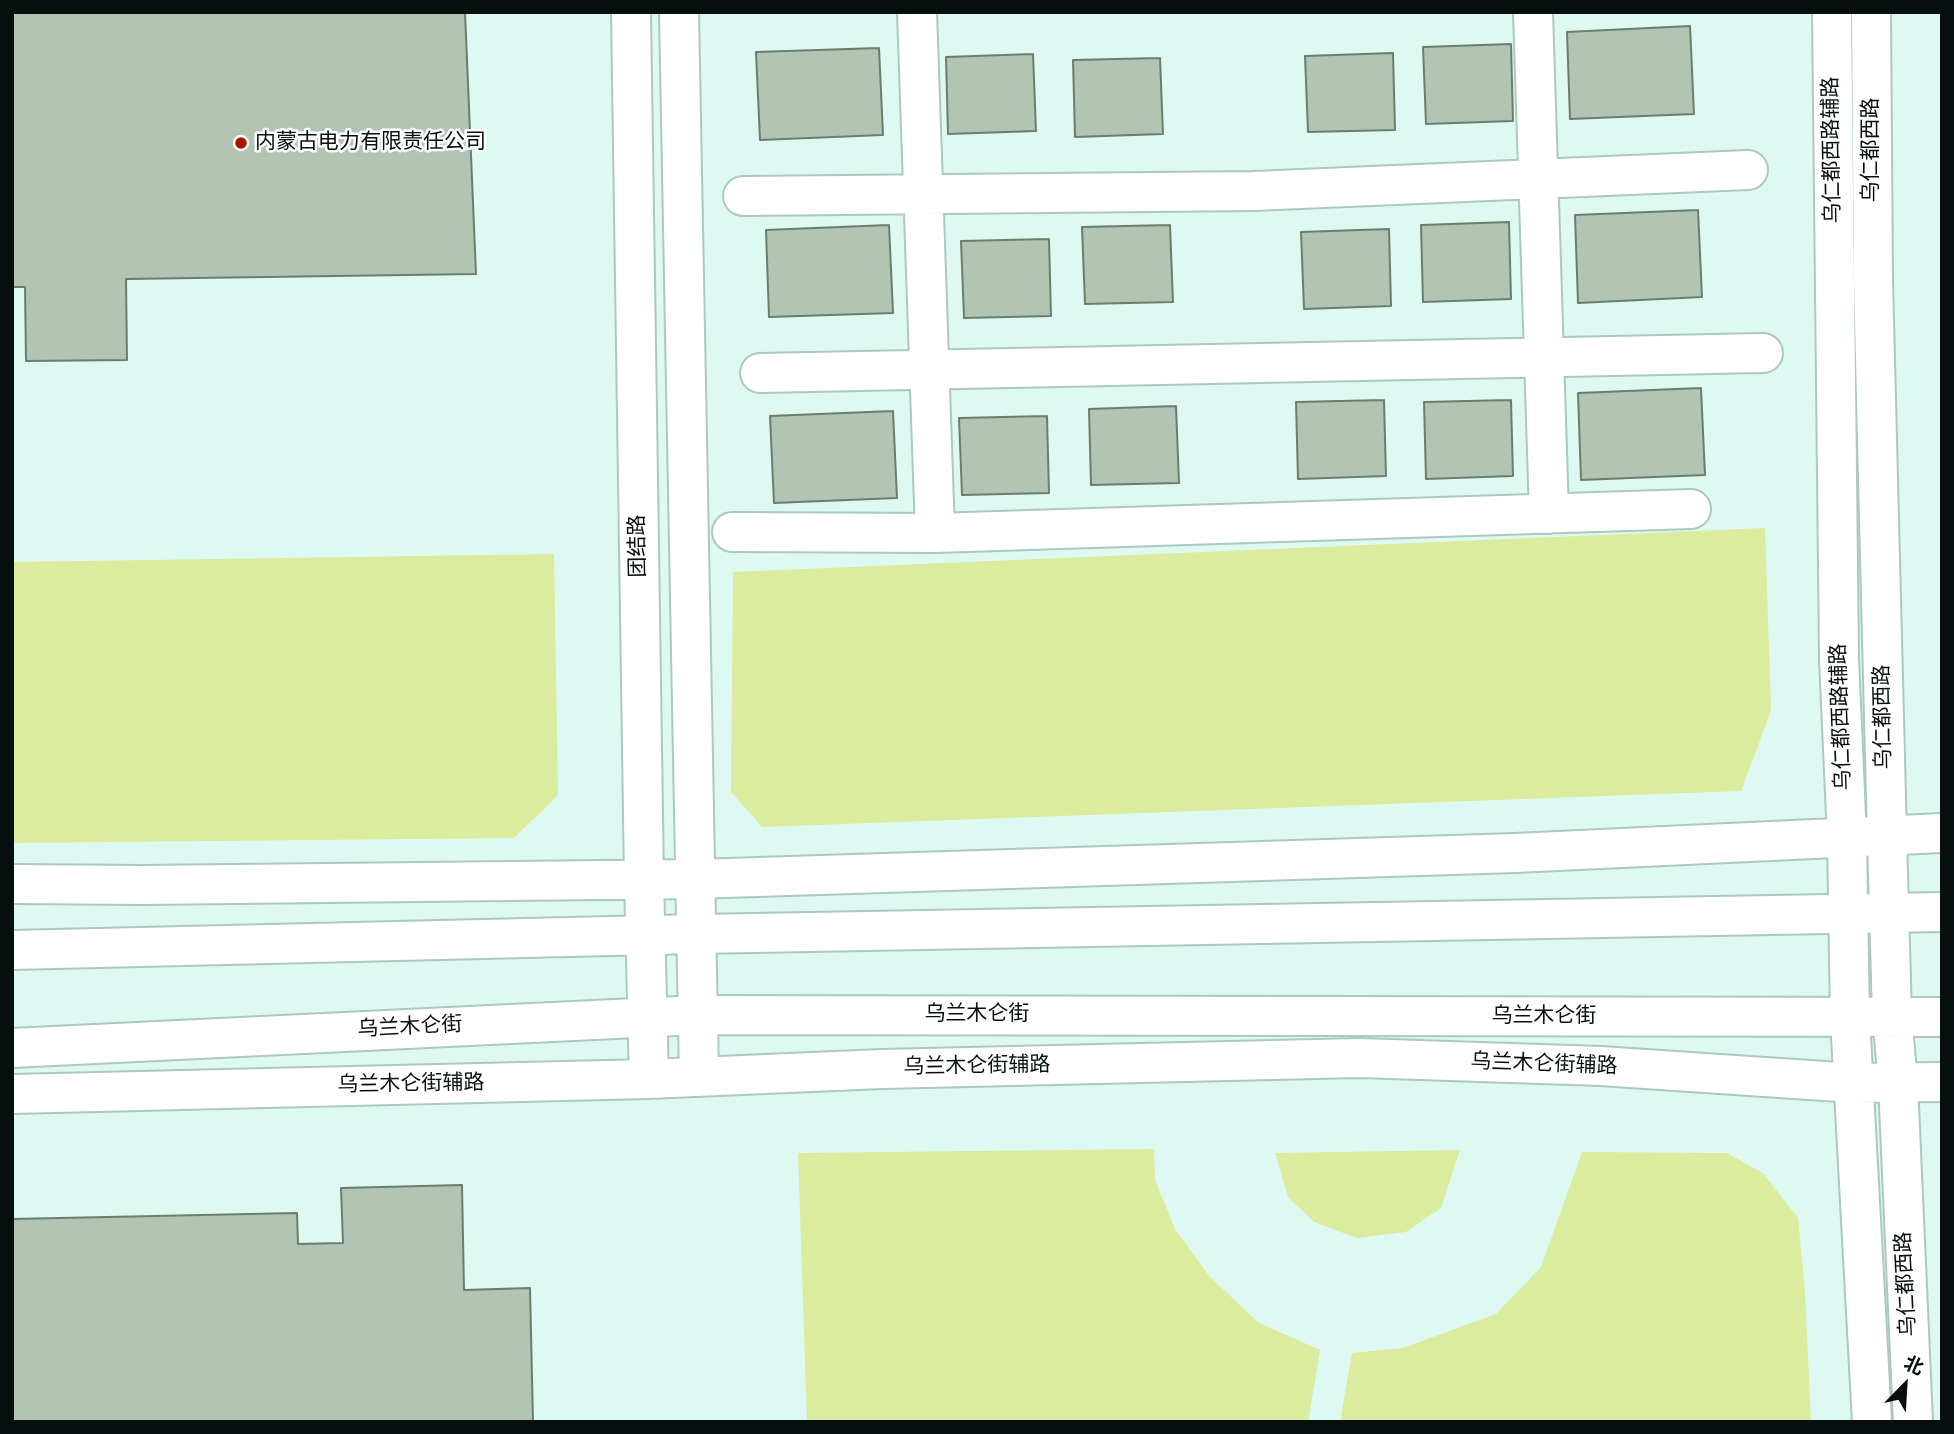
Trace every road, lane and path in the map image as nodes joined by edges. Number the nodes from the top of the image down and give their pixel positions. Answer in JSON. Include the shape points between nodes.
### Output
{"nodes":[{"id":1,"x":631,"y":12,"type":"edge"},
{"id":2,"x":680,"y":12,"type":"edge"},
{"id":3,"x":917,"y":12,"type":"edge"},
{"id":4,"x":1533,"y":12,"type":"edge"},
{"id":5,"x":1832,"y":12,"type":"edge"},
{"id":6,"x":1871,"y":12,"type":"edge"},
{"id":7,"x":1748,"y":170,"type":"dead end"},
{"id":8,"x":1539,"y":179,"type":"junction"},
{"id":9,"x":923,"y":194,"type":"junction"},
{"id":10,"x":743,"y":196,"type":"dead end"},
{"id":11,"x":1763,"y":353,"type":"dead end"},
{"id":12,"x":1544,"y":358,"type":"junction"},
{"id":13,"x":929,"y":370,"type":"junction"},
{"id":14,"x":760,"y":373,"type":"dead end"},
{"id":15,"x":1691,"y":509,"type":"dead end"},
{"id":16,"x":1549,"y":514,"type":"junction"},
{"id":17,"x":732,"y":532,"type":"dead end"},
{"id":18,"x":935,"y":533,"type":"junction"},
{"id":19,"x":1942,"y":834,"type":"edge"},
{"id":20,"x":1886,"y":837,"type":"junction"},
{"id":21,"x":1847,"y":838,"type":"junction"},
{"id":22,"x":695,"y":879,"type":"junction"},
{"id":23,"x":644,"y":880,"type":"junction"},
{"id":24,"x":12,"y":884,"type":"edge"},
{"id":25,"x":1847,"y":911,"type":"junction"},
{"id":26,"x":1889,"y":912,"type":"junction"},
{"id":27,"x":1942,"y":912,"type":"edge"},
{"id":28,"x":697,"y":934,"type":"junction"},
{"id":29,"x":647,"y":936,"type":"junction"},
{"id":30,"x":12,"y":950,"type":"edge"},
{"id":31,"x":698,"y":1015,"type":"junction"},
{"id":32,"x":649,"y":1016,"type":"junction"},
{"id":33,"x":1892,"y":1016,"type":"junction"},
{"id":34,"x":1942,"y":1017,"type":"edge"},
{"id":35,"x":1850,"y":1018,"type":"junction"},
{"id":36,"x":12,"y":1048,"type":"edge"},
{"id":37,"x":699,"y":1077,"type":"junction"},
{"id":38,"x":649,"y":1079,"type":"junction"},
{"id":39,"x":1942,"y":1082,"type":"edge"},
{"id":40,"x":1854,"y":1083,"type":"junction"},
{"id":41,"x":1898,"y":1083,"type":"junction"},
{"id":42,"x":12,"y":1094,"type":"edge"},
{"id":43,"x":1872,"y":1422,"type":"edge"},
{"id":44,"x":1913,"y":1422,"type":"edge"}],
"edges":[{"from":1,"to":23,"type":"street","name":"团结路"},
{"from":2,"to":22,"type":"street"},
{"from":3,"to":9,"type":"street"},
{"from":4,"to":8,"type":"street"},
{"from":5,"to":21,"type":"street","name":"乌仁都西路辅路","via":[[1839,659]]},
{"from":6,"to":20,"type":"street","name":"乌仁都西路"},
{"from":7,"to":8,"type":"street"},
{"from":8,"to":9,"type":"street","via":[[1254,191]]},
{"from":8,"to":12,"type":"street"},
{"from":9,"to":10,"type":"street"},
{"from":9,"to":13,"type":"street"},
{"from":11,"to":12,"type":"street"},
{"from":12,"to":13,"type":"street"},
{"from":12,"to":16,"type":"street"},
{"from":13,"to":14,"type":"street"},
{"from":13,"to":18,"type":"street"},
{"from":15,"to":16,"type":"street"},
{"from":16,"to":18,"type":"street"},
{"from":17,"to":18,"type":"street"},
{"from":19,"to":20,"type":"street"},
{"from":20,"to":21,"type":"street"},
{"from":20,"to":26,"type":"street","name":"乌仁都西路"},
{"from":21,"to":22,"type":"street","via":[[1501,854]]},
{"from":21,"to":25,"type":"street","name":"乌仁都西路辅路"},
{"from":22,"to":23,"type":"street"},
{"from":22,"to":28,"type":"street"},
{"from":23,"to":24,"type":"street"},
{"from":23,"to":29,"type":"street","name":"团结路"},
{"from":25,"to":26,"type":"street"},
{"from":25,"to":28,"type":"street"},
{"from":25,"to":35,"type":"street","name":"乌仁都西路辅路"},
{"from":26,"to":27,"type":"street"},
{"from":26,"to":33,"type":"street","name":"乌仁都西路"},
{"from":28,"to":29,"type":"street"},
{"from":28,"to":31,"type":"street"},
{"from":29,"to":30,"type":"street"},
{"from":29,"to":32,"type":"street","name":"团结路"},
{"from":31,"to":32,"type":"street","name":"乌兰木仑街"},
{"from":31,"to":35,"type":"street","name":"乌兰木仑街"},
{"from":31,"to":37,"type":"street"},
{"from":32,"to":36,"type":"street","name":"乌兰木仑街"},
{"from":32,"to":38,"type":"street","name":"团结路"},
{"from":33,"to":34,"type":"street","name":"乌兰木仑街"},
{"from":33,"to":35,"type":"street","name":"乌兰木仑街"},
{"from":33,"to":41,"type":"street","name":"乌仁都西路"},
{"from":35,"to":40,"type":"street","name":"乌仁都西路辅路"},
{"from":37,"to":38,"type":"street","name":"乌兰木仑街辅路"},
{"from":37,"to":40,"type":"street","name":"乌兰木仑街辅路","via":[[1359,1058],[1601,1066]]},
{"from":38,"to":42,"type":"street","name":"乌兰木仑街辅路"},
{"from":39,"to":41,"type":"street","name":"乌兰木仑街辅路"},
{"from":40,"to":41,"type":"street","name":"乌兰木仑街辅路"},
{"from":40,"to":43,"type":"street","name":"乌仁都西路辅路"},
{"from":41,"to":44,"type":"street","name":"乌仁都西路"}]}
